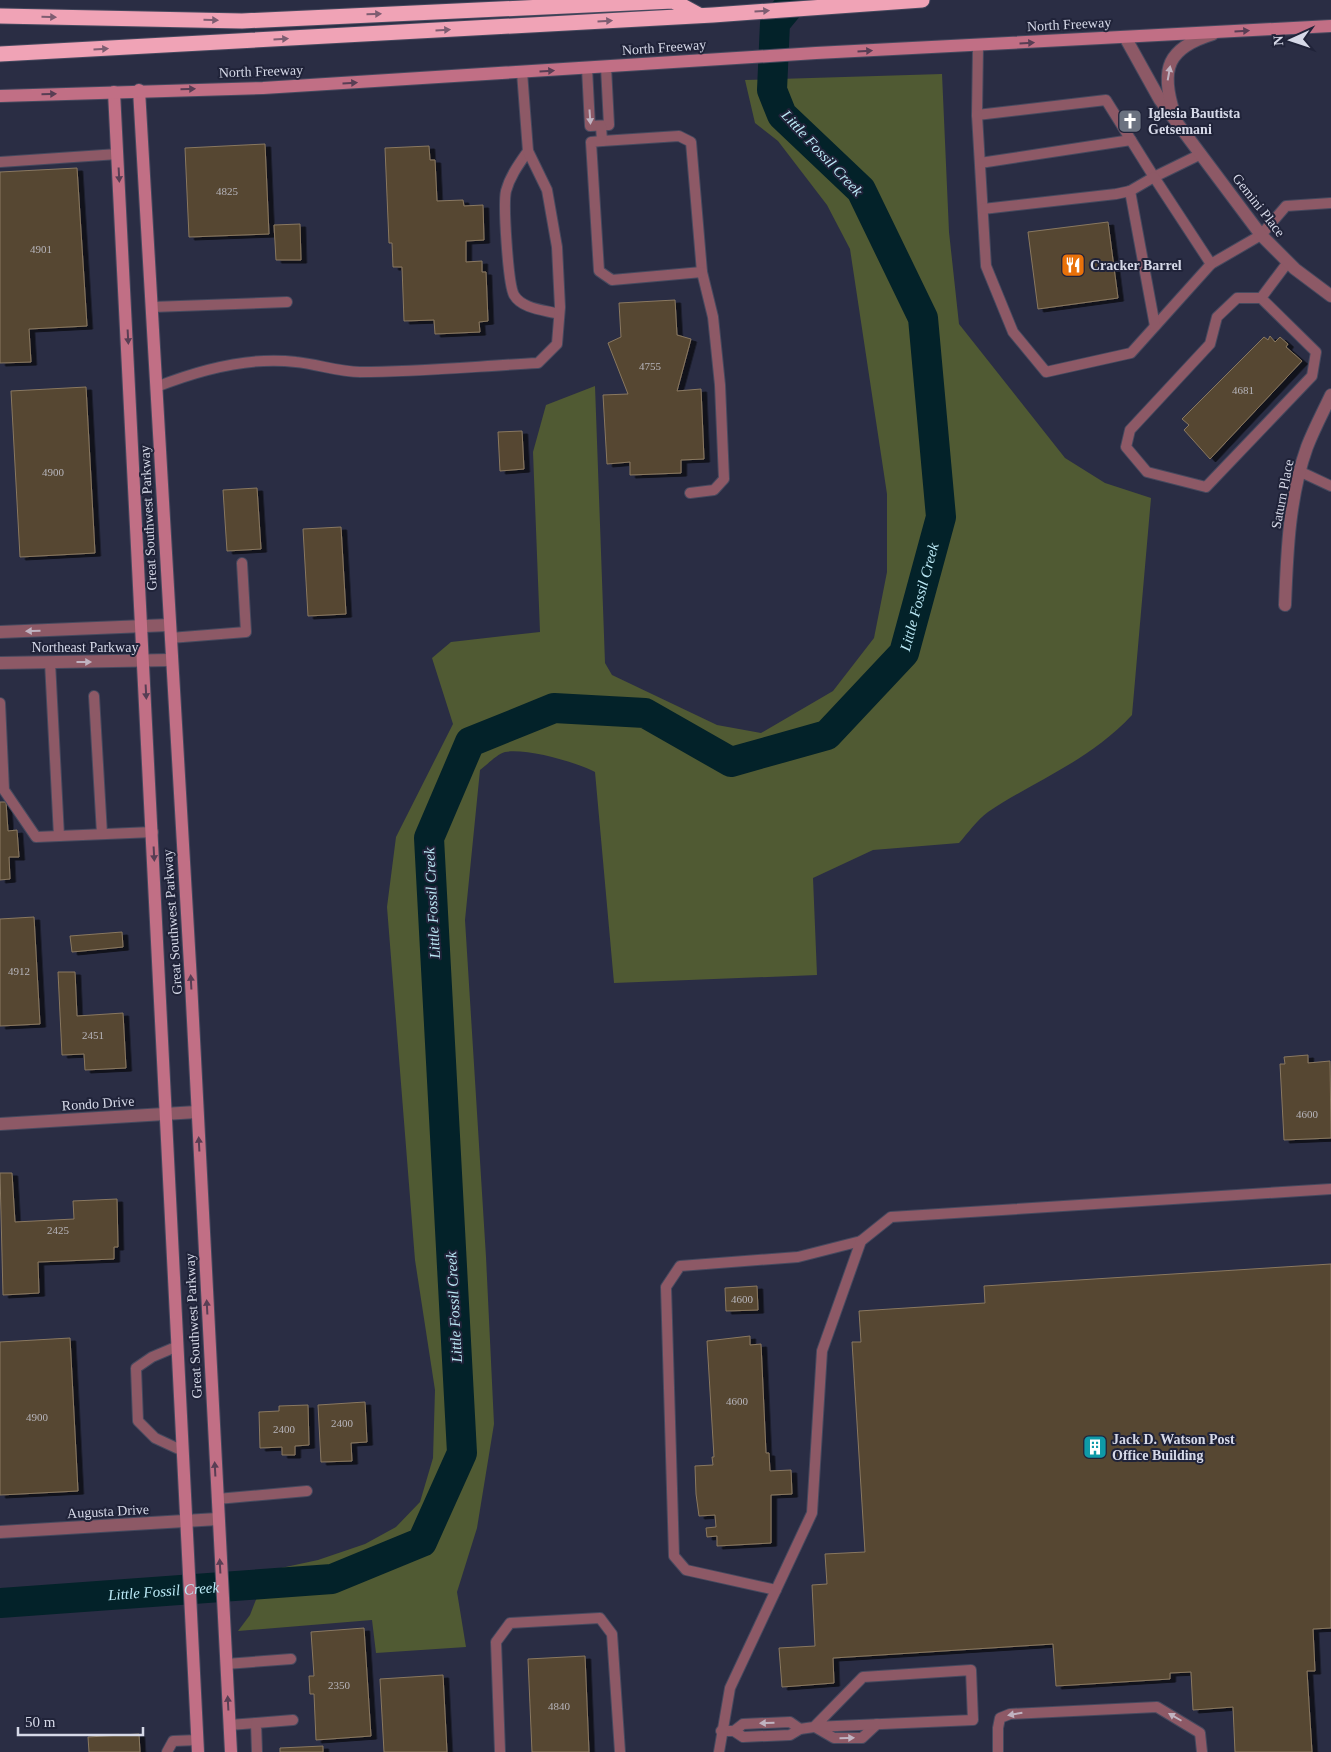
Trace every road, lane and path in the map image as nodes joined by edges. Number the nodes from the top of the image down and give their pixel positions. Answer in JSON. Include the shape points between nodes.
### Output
{"nodes":[{"id":1,"x":922,"y":0,"type":"edge"},
{"id":2,"x":706,"y":15,"type":"junction"},
{"id":3,"x":0,"y":16,"type":"edge"},
{"id":4,"x":1331,"y":26,"type":"edge"},
{"id":5,"x":1219,"y":32,"type":"junction"},
{"id":6,"x":1125,"y":37,"type":"junction"},
{"id":7,"x":978,"y":46,"type":"junction"},
{"id":8,"x":0,"y":54,"type":"edge"},
{"id":9,"x":606,"y":67,"type":"junction"},
{"id":10,"x":587,"y":68,"type":"junction"},
{"id":11,"x":522,"y":72,"type":"junction"},
{"id":12,"x":139,"y":90,"type":"junction"},
{"id":13,"x":114,"y":92,"type":"junction"},
{"id":14,"x":0,"y":96,"type":"edge"},
{"id":15,"x":978,"y":115,"type":"junction"},
{"id":16,"x":1176,"y":120,"type":"junction"},
{"id":17,"x":601,"y":126,"type":"junction"},
{"id":18,"x":1131,"y":140,"type":"junction"},
{"id":19,"x":602,"y":141,"type":"junction"},
{"id":20,"x":528,"y":151,"type":"junction"},
{"id":21,"x":118,"y":154,"type":"junction"},
{"id":22,"x":1201,"y":154,"type":"junction"},
{"id":23,"x":0,"y":162,"type":"edge"},
{"id":24,"x":980,"y":163,"type":"junction"},
{"id":25,"x":1154,"y":177,"type":"junction"},
{"id":26,"x":1130,"y":191,"type":"junction"},
{"id":27,"x":1331,"y":203,"type":"edge"},
{"id":28,"x":983,"y":209,"type":"junction"},
{"id":29,"x":1261,"y":235,"type":"junction"},
{"id":30,"x":1288,"y":262,"type":"junction"},
{"id":31,"x":1210,"y":264,"type":"junction"},
{"id":32,"x":702,"y":272,"type":"junction"},
{"id":33,"x":1331,"y":296,"type":"edge"},
{"id":34,"x":1261,"y":298,"type":"junction"},
{"id":35,"x":287,"y":302,"type":"dead end"},
{"id":36,"x":152,"y":307,"type":"junction"},
{"id":37,"x":559,"y":314,"type":"junction"},
{"id":38,"x":1155,"y":326,"type":"junction"},
{"id":39,"x":156,"y":387,"type":"junction"},
{"id":40,"x":1331,"y":395,"type":"edge"},
{"id":41,"x":1301,"y":472,"type":"junction"},
{"id":42,"x":1331,"y":486,"type":"edge"},
{"id":43,"x":690,"y":493,"type":"dead end"},
{"id":44,"x":242,"y":564,"type":"dead end"},
{"id":45,"x":1284,"y":605,"type":"dead end"},
{"id":46,"x":169,"y":624,"type":"junction"},
{"id":47,"x":143,"y":626,"type":"junction"},
{"id":48,"x":0,"y":632,"type":"edge"},
{"id":49,"x":170,"y":638,"type":"junction"},
{"id":50,"x":171,"y":660,"type":"junction"},
{"id":51,"x":50,"y":662,"type":"junction"},
{"id":52,"x":144,"y":662,"type":"junction"},
{"id":53,"x":0,"y":663,"type":"edge"},
{"id":54,"x":94,"y":696,"type":"dead end"},
{"id":55,"x":0,"y":703,"type":"edge"},
{"id":56,"x":153,"y":832,"type":"junction"},
{"id":57,"x":102,"y":834,"type":"junction"},
{"id":58,"x":59,"y":836,"type":"junction"},
{"id":59,"x":197,"y":1112,"type":"junction"},
{"id":60,"x":167,"y":1114,"type":"junction"},
{"id":61,"x":0,"y":1124,"type":"edge"},
{"id":62,"x":1331,"y":1189,"type":"edge"},
{"id":63,"x":861,"y":1241,"type":"junction"},
{"id":64,"x":178,"y":1346,"type":"junction"},
{"id":65,"x":183,"y":1451,"type":"junction"},
{"id":66,"x":307,"y":1491,"type":"dead end"},
{"id":67,"x":217,"y":1498,"type":"junction"},
{"id":68,"x":218,"y":1519,"type":"junction"},
{"id":69,"x":187,"y":1521,"type":"junction"},
{"id":70,"x":0,"y":1532,"type":"edge"},
{"id":71,"x":776,"y":1590,"type":"junction"},
{"id":72,"x":291,"y":1659,"type":"dead end"},
{"id":73,"x":226,"y":1664,"type":"junction"},
{"id":74,"x":293,"y":1720,"type":"dead end"},
{"id":75,"x":256,"y":1723,"type":"junction"},
{"id":76,"x":229,"y":1725,"type":"junction"},
{"id":77,"x":814,"y":1727,"type":"junction"},
{"id":78,"x":721,"y":1731,"type":"junction"},
{"id":79,"x":198,"y":1746,"type":"edge"},
{"id":80,"x":166,"y":1752,"type":"edge"},
{"id":81,"x":231,"y":1752,"type":"edge"},
{"id":82,"x":257,"y":1752,"type":"edge"},
{"id":83,"x":500,"y":1752,"type":"edge"},
{"id":84,"x":620,"y":1752,"type":"edge"},
{"id":85,"x":719,"y":1752,"type":"edge"},
{"id":86,"x":998,"y":1752,"type":"edge"},
{"id":87,"x":1202,"y":1752,"type":"edge"}],
"edges":[{"from":2,"to":1,"type":"highway","one_way":true},
{"from":3,"to":2,"type":"highway","one_way":true,"via":[[242,21],[673,1]]},
{"from":8,"to":2,"type":"highway","one_way":true},
{"from":5,"to":4,"type":"street","name":"North Freeway","one_way":true},
{"from":5,"to":6,"type":"street","name":"North Freeway"},
{"from":16,"to":5,"type":"street","name":"Gemini Place","one_way":true,"via":[[1166,88],[1172,58],[1187,44]]},
{"from":7,"to":6,"type":"street","name":"North Freeway","one_way":true},
{"from":6,"to":16,"type":"street","name":"Gemini Place","via":[[1160,100]]},
{"from":9,"to":7,"type":"street","name":"North Freeway","one_way":true},
{"from":7,"to":15,"type":"lane"},
{"from":9,"to":10,"type":"street","name":"North Freeway"},
{"from":9,"to":17,"type":"lane","via":[[609,125]]},
{"from":11,"to":10,"type":"street","name":"North Freeway","one_way":true},
{"from":10,"to":17,"type":"lane","one_way":true,"via":[[590,126]]},
{"from":12,"to":11,"type":"street","name":"North Freeway","one_way":true,"via":[[263,88]]},
{"from":11,"to":20,"type":"lane"},
{"from":12,"to":13,"type":"street","name":"North Freeway"},
{"from":12,"to":36,"type":"street","name":"Great Southwest Parkway"},
{"from":14,"to":13,"type":"street","name":"North Freeway","one_way":true},
{"from":13,"to":21,"type":"street","name":"Great Southwest Parkway"},
{"from":15,"to":18,"type":"lane","via":[[1106,100]]},
{"from":15,"to":24,"type":"lane"},
{"from":16,"to":22,"type":"street","name":"Gemini Place"},
{"from":17,"to":19,"type":"lane"},
{"from":18,"to":24,"type":"lane"},
{"from":18,"to":25,"type":"lane"},
{"from":19,"to":32,"type":"lane","via":[[679,136],[691,142]]},
{"from":19,"to":32,"type":"lane","via":[[591,142],[599,271],[612,280]]},
{"from":20,"to":37,"type":"lane","via":[[547,190],[557,247]]},
{"from":20,"to":37,"type":"lane","via":[[505,193],[509,280],[514,296],[527,306]]},
{"from":21,"to":23,"type":"lane"},
{"from":21,"to":47,"type":"street","name":"Great Southwest Parkway","one_way":true},
{"from":22,"to":25,"type":"lane"},
{"from":22,"to":29,"type":"street","name":"Gemini Place"},
{"from":24,"to":28,"type":"lane"},
{"from":25,"to":26,"type":"lane"},
{"from":25,"to":31,"type":"lane"},
{"from":26,"to":28,"type":"lane"},
{"from":26,"to":38,"type":"lane"},
{"from":27,"to":29,"type":"lane","via":[[1286,206]]},
{"from":28,"to":38,"type":"lane","via":[[986,266],[1013,332],[1046,372],[1132,353]]},
{"from":29,"to":30,"type":"street","name":"Gemini Place"},
{"from":29,"to":31,"type":"lane"},
{"from":30,"to":33,"type":"street","name":"Gemini Place"},
{"from":30,"to":34,"type":"lane"},
{"from":31,"to":38,"type":"lane"},
{"from":32,"to":43,"type":"lane","via":[[714,327],[724,479],[714,490]]},
{"from":34,"to":34,"type":"lane","via":[[1238,298],[1218,317],[1210,344],[1130,430],[1126,447],[1147,472],[1206,487],[1312,376],[1316,352]]},
{"from":35,"to":36,"type":"lane"},
{"from":36,"to":39,"type":"street","name":"Great Southwest Parkway"},
{"from":37,"to":39,"type":"lane","via":[[557,344],[538,363],[358,372],[294,361],[257,362],[213,368]]},
{"from":39,"to":46,"type":"street","name":"Great Southwest Parkway"},
{"from":40,"to":41,"type":"street","name":"Saturn Place","via":[[1307,447]]},
{"from":41,"to":42,"type":"lane"},
{"from":41,"to":45,"type":"street","name":"Saturn Place","via":[[1287,548]]},
{"from":44,"to":49,"type":"lane","via":[[246,632]]},
{"from":46,"to":47,"type":"street","name":"Northeast Parkway"},
{"from":46,"to":49,"type":"street","name":"Great Southwest Parkway"},
{"from":47,"to":48,"type":"street","name":"Northeast Parkway","one_way":true},
{"from":47,"to":52,"type":"street","name":"Great Southwest Parkway"},
{"from":49,"to":50,"type":"street","name":"Great Southwest Parkway"},
{"from":50,"to":52,"type":"street","name":"Northeast Parkway"},
{"from":59,"to":50,"type":"street","name":"Great Southwest Parkway","one_way":true},
{"from":51,"to":52,"type":"street","name":"Northeast Parkway","one_way":true},
{"from":51,"to":53,"type":"street","name":"Northeast Parkway"},
{"from":51,"to":58,"type":"lane"},
{"from":52,"to":56,"type":"street","name":"Great Southwest Parkway","one_way":true},
{"from":54,"to":57,"type":"lane"},
{"from":55,"to":58,"type":"lane","via":[[4,790],[36,837]]},
{"from":56,"to":57,"type":"lane"},
{"from":56,"to":60,"type":"street","name":"Great Southwest Parkway","one_way":true},
{"from":57,"to":58,"type":"lane"},
{"from":59,"to":60,"type":"street","name":"Rondo Drive"},
{"from":67,"to":59,"type":"street","name":"Great Southwest Parkway","one_way":true},
{"from":60,"to":61,"type":"street","name":"Rondo Drive"},
{"from":60,"to":64,"type":"street","name":"Great Southwest Parkway"},
{"from":62,"to":63,"type":"lane","via":[[891,1217]]},
{"from":63,"to":71,"type":"lane","via":[[822,1351],[812,1513]]},
{"from":63,"to":71,"type":"lane","via":[[798,1257],[680,1266],[666,1287],[674,1556],[686,1570]]},
{"from":64,"to":65,"type":"street","name":"Great Southwest Parkway"},
{"from":64,"to":65,"type":"lane","via":[[136,1368],[138,1421],[154,1438]]},
{"from":65,"to":69,"type":"street","name":"Great Southwest Parkway"},
{"from":66,"to":67,"type":"lane"},
{"from":67,"to":68,"type":"street","name":"Great Southwest Parkway"},
{"from":68,"to":69,"type":"street","name":"Augusta Drive"},
{"from":73,"to":68,"type":"street","name":"Great Southwest Parkway","one_way":true},
{"from":69,"to":70,"type":"street","name":"Augusta Drive"},
{"from":69,"to":79,"type":"street","name":"Great Southwest Parkway"},
{"from":71,"to":78,"type":"lane","via":[[730,1688]]},
{"from":72,"to":73,"type":"lane"},
{"from":76,"to":73,"type":"street","name":"Great Southwest Parkway","one_way":true},
{"from":74,"to":75,"type":"lane"},
{"from":75,"to":76,"type":"lane"},
{"from":75,"to":82,"type":"lane"},
{"from":76,"to":81,"type":"street","name":"Great Southwest Parkway"},
{"from":77,"to":77,"type":"lane","via":[[834,1738],[862,1738],[877,1724],[973,1720],[971,1670],[863,1677]]},
{"from":77,"to":78,"type":"lane","via":[[800,1729],[790,1722],[743,1724],[734,1731]]},
{"from":78,"to":85,"type":"lane"},
{"from":79,"to":80,"type":"lane","via":[[174,1741]]},
{"from":83,"to":84,"type":"lane","via":[[496,1642],[510,1623],[600,1618],[612,1634]]},
{"from":87,"to":86,"type":"lane","one_way":true,"via":[[1200,1733],[1156,1707],[1010,1714],[1000,1718]]}]}
